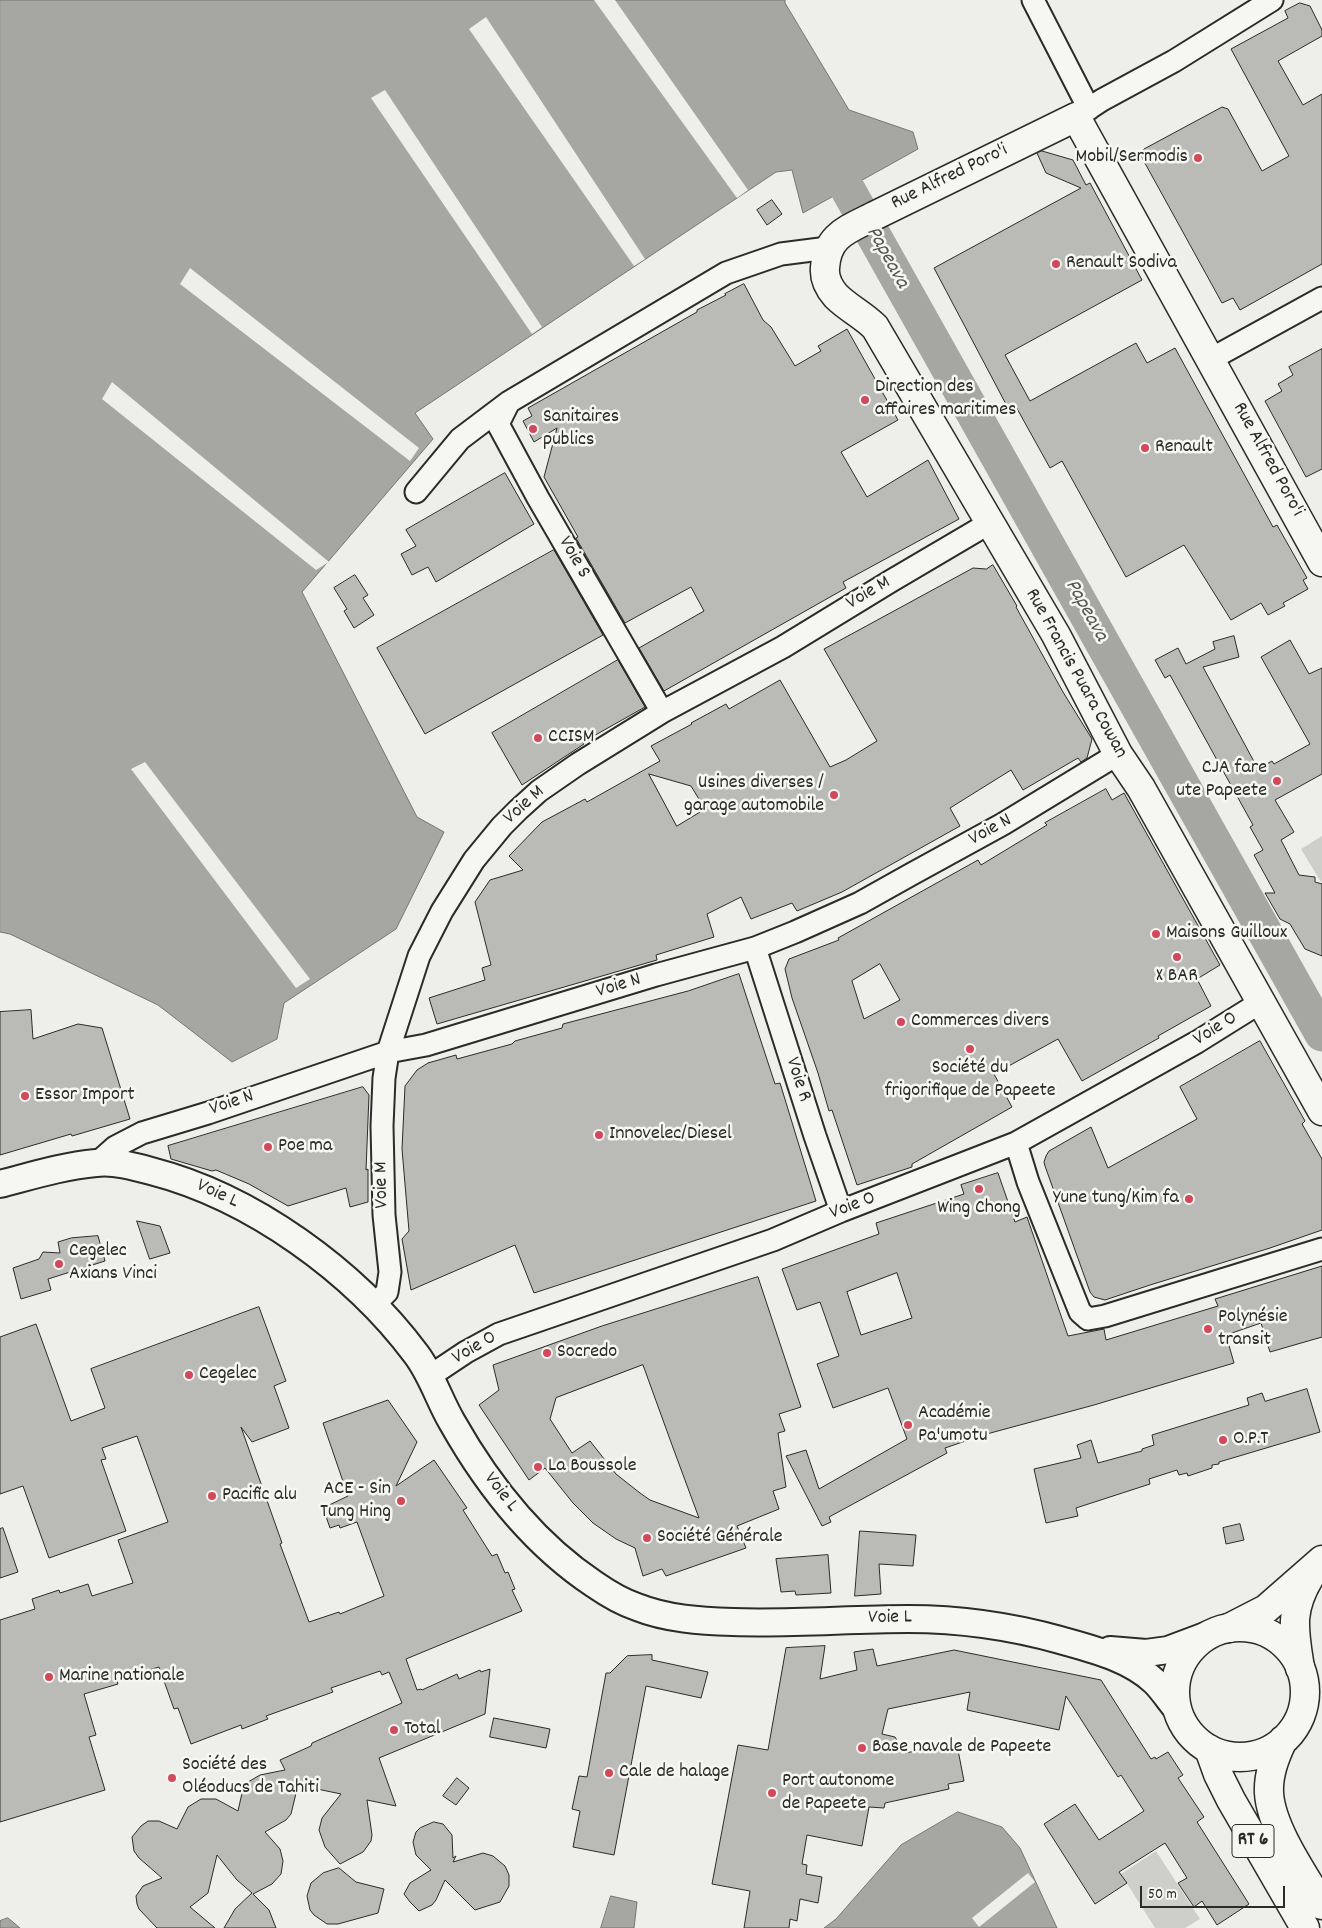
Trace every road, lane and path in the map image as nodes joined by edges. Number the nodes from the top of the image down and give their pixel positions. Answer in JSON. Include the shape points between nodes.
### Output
{"nodes":[{"id":1,"x":1033,"y":0,"type":"edge"},
{"id":2,"x":1272,"y":0,"type":"edge"},
{"id":3,"x":1082,"y":113,"type":"junction"},
{"id":4,"x":828,"y":248,"type":"junction"},
{"id":5,"x":1322,"y":298,"type":"edge"},
{"id":6,"x":1210,"y":359,"type":"junction"},
{"id":7,"x":509,"y":402,"type":"junction"},
{"id":8,"x":416,"y":492,"type":"dead end"},
{"id":9,"x":992,"y":528,"type":"junction"},
{"id":10,"x":1322,"y":562,"type":"edge"},
{"id":11,"x":662,"y":712,"type":"junction"},
{"id":12,"x":1118,"y":754,"type":"junction"},
{"id":13,"x":755,"y":948,"type":"junction"},
{"id":14,"x":1261,"y":1002,"type":"junction"},
{"id":15,"x":388,"y":1052,"type":"junction"},
{"id":16,"x":1322,"y":1111,"type":"edge"},
{"id":17,"x":1016,"y":1143,"type":"junction"},
{"id":18,"x":97,"y":1163,"type":"junction"},
{"id":19,"x":0,"y":1184,"type":"edge"},
{"id":20,"x":841,"y":1211,"type":"junction"},
{"id":21,"x":1322,"y":1249,"type":"edge"},
{"id":22,"x":374,"y":1305,"type":"junction"},
{"id":23,"x":430,"y":1376,"type":"junction"},
{"id":24,"x":1321,"y":1560,"type":"edge"},
{"id":25,"x":1218,"y":1632,"type":"junction"},
{"id":26,"x":1097,"y":1650,"type":"junction"},
{"id":27,"x":1300,"y":1668,"type":"junction"},
{"id":28,"x":1177,"y":1710,"type":"junction"},
{"id":29,"x":1283,"y":1740,"type":"junction"},
{"id":30,"x":1209,"y":1749,"type":"junction"},
{"id":31,"x":1322,"y":1905,"type":"edge"},
{"id":32,"x":1305,"y":1928,"type":"edge"}],
"edges":[{"from":1,"to":3,"type":"street"},
{"from":2,"to":3,"type":"street","name":"Rue Alfred Poro'i"},
{"from":3,"to":4,"type":"main road","name":"Rue Alfred Poro'i","via":[[850,229]]},
{"from":3,"to":6,"type":"main road","name":"Rue Alfred Poro'i"},
{"from":4,"to":7,"type":"street","via":[[781,254],[726,273]]},
{"from":4,"to":9,"type":"main road","name":"Rue Francis Puara Cowan","via":[[824,273],[831,291],[875,327]]},
{"from":5,"to":6,"type":"street"},
{"from":6,"to":10,"type":"main road","name":"Rue Alfred Poro'i"},
{"from":7,"to":8,"type":"street","via":[[460,439]]},
{"from":7,"to":11,"type":"street","name":"Voie S","via":[[498,424]]},
{"from":9,"to":11,"type":"street","name":"Voie M","via":[[981,528],[783,647]]},
{"from":9,"to":12,"type":"main road","name":"Rue Francis Puara Cowan","via":[[1056,635]]},
{"from":11,"to":15,"type":"street","name":"Voie M","via":[[538,791],[502,826],[474,860],[419,956]]},
{"from":12,"to":13,"type":"street","name":"Voie N","via":[[1003,824],[877,894]]},
{"from":12,"to":14,"type":"main road","name":"Rue Francis Puara Cowan","via":[[1141,788]]},
{"from":13,"to":15,"type":"street","name":"Voie N","via":[[426,1045]]},
{"from":13,"to":20,"type":"street","name":"Voie R"},
{"from":14,"to":16,"type":"main road","name":"Rue Francis Puara Cowan"},
{"from":14,"to":17,"type":"street","name":"Voie O","via":[[1197,1042]]},
{"from":15,"to":18,"type":"street","name":"Voie N","via":[[142,1133],[115,1147]]},
{"from":15,"to":22,"type":"street","name":"Voie M","via":[[382,1133],[384,1215],[390,1272],[387,1292]]},
{"from":17,"to":20,"type":"street","name":"Voie O"},
{"from":17,"to":21,"type":"street","via":[[1028,1182],[1080,1312],[1088,1319]]},
{"from":18,"to":19,"type":"street","name":"Voie L"},
{"from":18,"to":22,"type":"street","name":"Voie L","via":[[124,1164],[178,1178],[214,1192],[287,1234],[348,1280]]},
{"from":20,"to":23,"type":"street","name":"Voie O","via":[[773,1240],[499,1334]]},
{"from":22,"to":23,"type":"street","name":"Voie L","via":[[418,1356]]},
{"from":23,"to":26,"type":"street","name":"Voie L","via":[[463,1441],[500,1496],[570,1566],[593,1584],[636,1607],[666,1615],[768,1624],[958,1620],[1008,1627]]},
{"from":24,"to":25,"type":"main road","via":[[1266,1609]]},
{"from":24,"to":27,"type":"main road","via":[[1299,1596],[1294,1615]]},
{"from":25,"to":26,"type":"street","via":[[1168,1650],[1146,1653]]},
{"from":25,"to":27,"type":"main road","via":[[1256,1629],[1272,1635],[1286,1646]]},
{"from":25,"to":28,"type":"main road","via":[[1193,1647],[1181,1662],[1174,1690]]},
{"from":26,"to":28,"type":"street","via":[[1133,1666],[1155,1681]]},
{"from":27,"to":29,"type":"main road","via":[[1305,1688],[1302,1709],[1294,1728]]},
{"from":28,"to":30,"type":"main road","via":[[1192,1737]]},
{"from":29,"to":30,"type":"main road","via":[[1266,1751],[1248,1756],[1221,1754]]},
{"from":29,"to":31,"type":"main road","number":"RT 6","via":[[1269,1784],[1271,1805],[1286,1845]]},
{"from":30,"to":32,"type":"main road","number":"RT 6","via":[[1231,1800]]}]}
